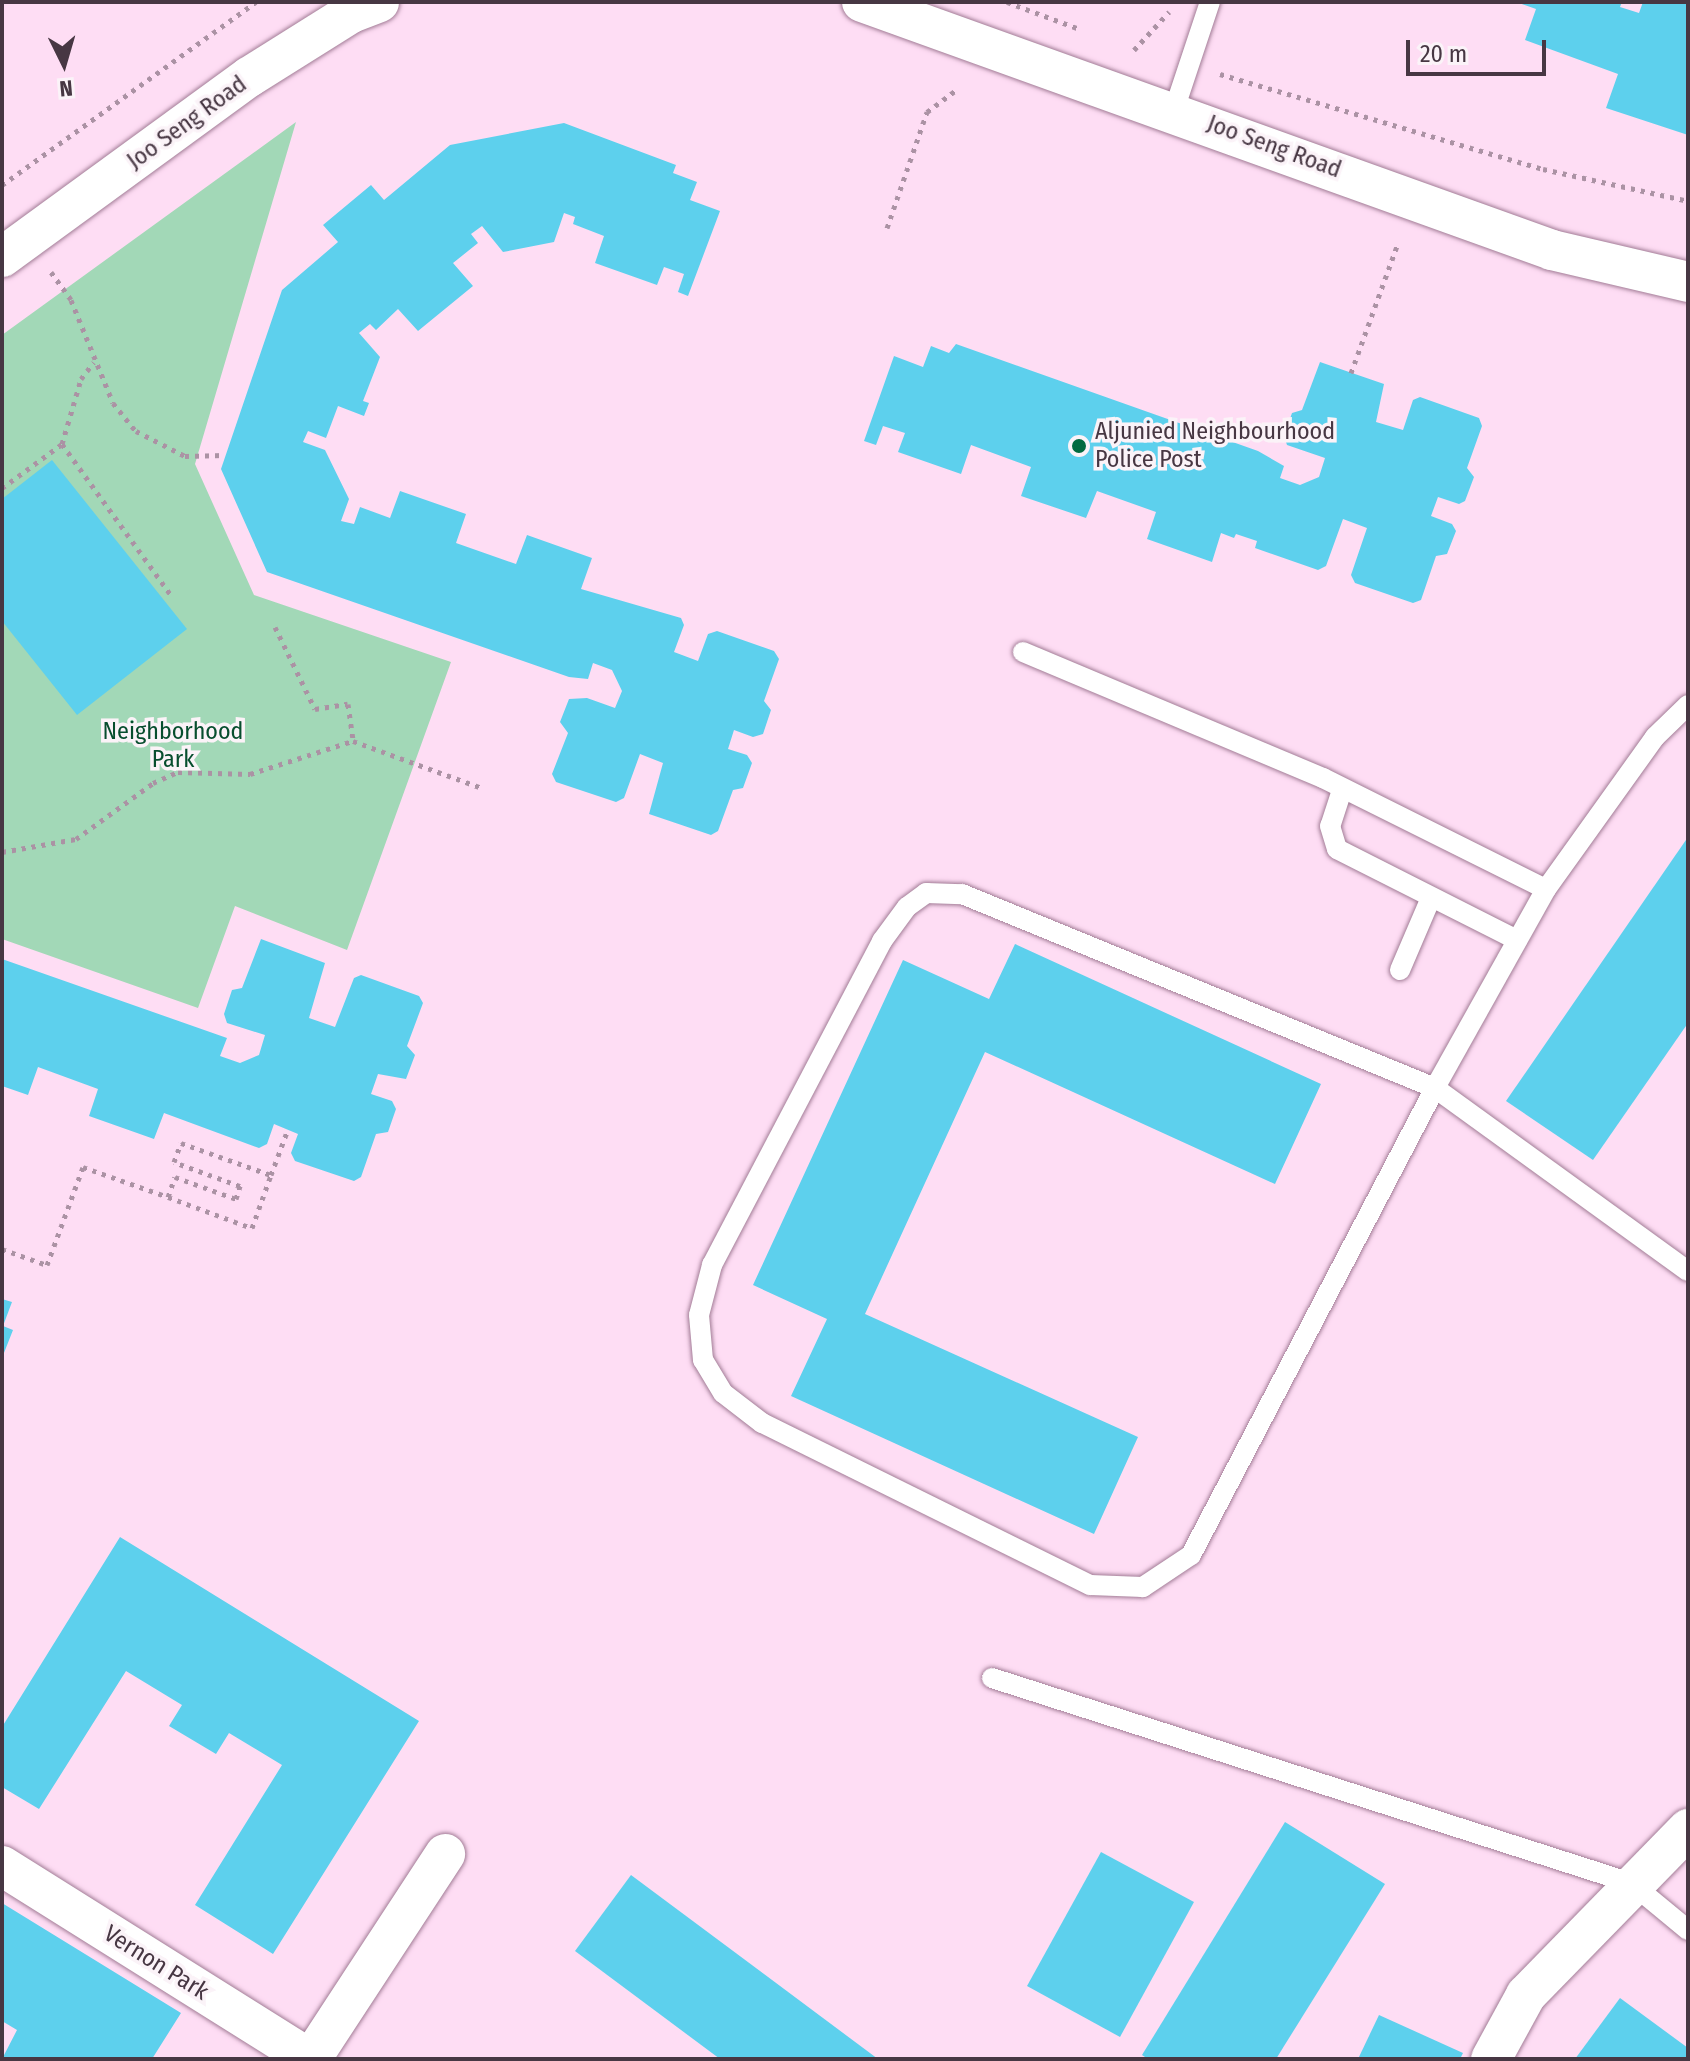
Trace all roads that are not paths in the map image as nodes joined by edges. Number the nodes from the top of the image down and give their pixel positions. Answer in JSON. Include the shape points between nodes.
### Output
{"nodes":[{"id":1,"x":379,"y":2,"type":"edge"},
{"id":2,"x":862,"y":2,"type":"edge"},
{"id":3,"x":1210,"y":2,"type":"edge"},
{"id":4,"x":1174,"y":110,"type":"junction"},
{"id":5,"x":2,"y":257,"type":"edge"},
{"id":6,"x":1688,"y":282,"type":"edge"},
{"id":7,"x":1023,"y":652,"type":"dead end"},
{"id":8,"x":1688,"y":705,"type":"edge"},
{"id":9,"x":1342,"y":790,"type":"junction"},
{"id":10,"x":1546,"y":889,"type":"junction"},
{"id":11,"x":1430,"y":900,"type":"junction"},
{"id":12,"x":1517,"y":940,"type":"junction"},
{"id":13,"x":1400,"y":970,"type":"dead end"},
{"id":14,"x":1435,"y":1088,"type":"junction"},
{"id":15,"x":1688,"y":1271,"type":"edge"},
{"id":16,"x":992,"y":1678,"type":"dead end"},
{"id":17,"x":1688,"y":1829,"type":"edge"},
{"id":18,"x":445,"y":1854,"type":"dead end"},
{"id":19,"x":2,"y":1866,"type":"edge"},
{"id":20,"x":1631,"y":1883,"type":"junction"},
{"id":21,"x":1688,"y":1930,"type":"edge"},
{"id":22,"x":311,"y":2059,"type":"edge"},
{"id":23,"x":1491,"y":2059,"type":"edge"}],
"edges":[{"from":1,"to":5,"type":"street","name":"Joo Seng Road","via":[[351,13],[249,77]]},
{"from":2,"to":4,"type":"street","name":"Joo Seng Road"},
{"from":3,"to":4,"type":"lane"},
{"from":4,"to":6,"type":"street","name":"Joo Seng Road","via":[[1552,250]]},
{"from":7,"to":9,"type":"lane"},
{"from":8,"to":10,"type":"lane","via":[[1655,737]]},
{"from":9,"to":10,"type":"lane"},
{"from":9,"to":11,"type":"lane","via":[[1330,826],[1337,849]]},
{"from":10,"to":12,"type":"lane"},
{"from":11,"to":12,"type":"lane"},
{"from":11,"to":13,"type":"lane"},
{"from":12,"to":14,"type":"lane"},
{"from":14,"to":14,"type":"lane","via":[[962,894],[926,893],[907,907],[882,941],[712,1265],[699,1315],[703,1360],[723,1393],[762,1423],[1090,1585],[1143,1587],[1191,1555]]},
{"from":14,"to":15,"type":"lane"},
{"from":16,"to":20,"type":"lane"},
{"from":17,"to":20,"type":"street"},
{"from":18,"to":22,"type":"street"},
{"from":19,"to":22,"type":"street","name":"Vernon Park"},
{"from":20,"to":21,"type":"lane"},
{"from":20,"to":23,"type":"street","via":[[1526,1995]]}]}
